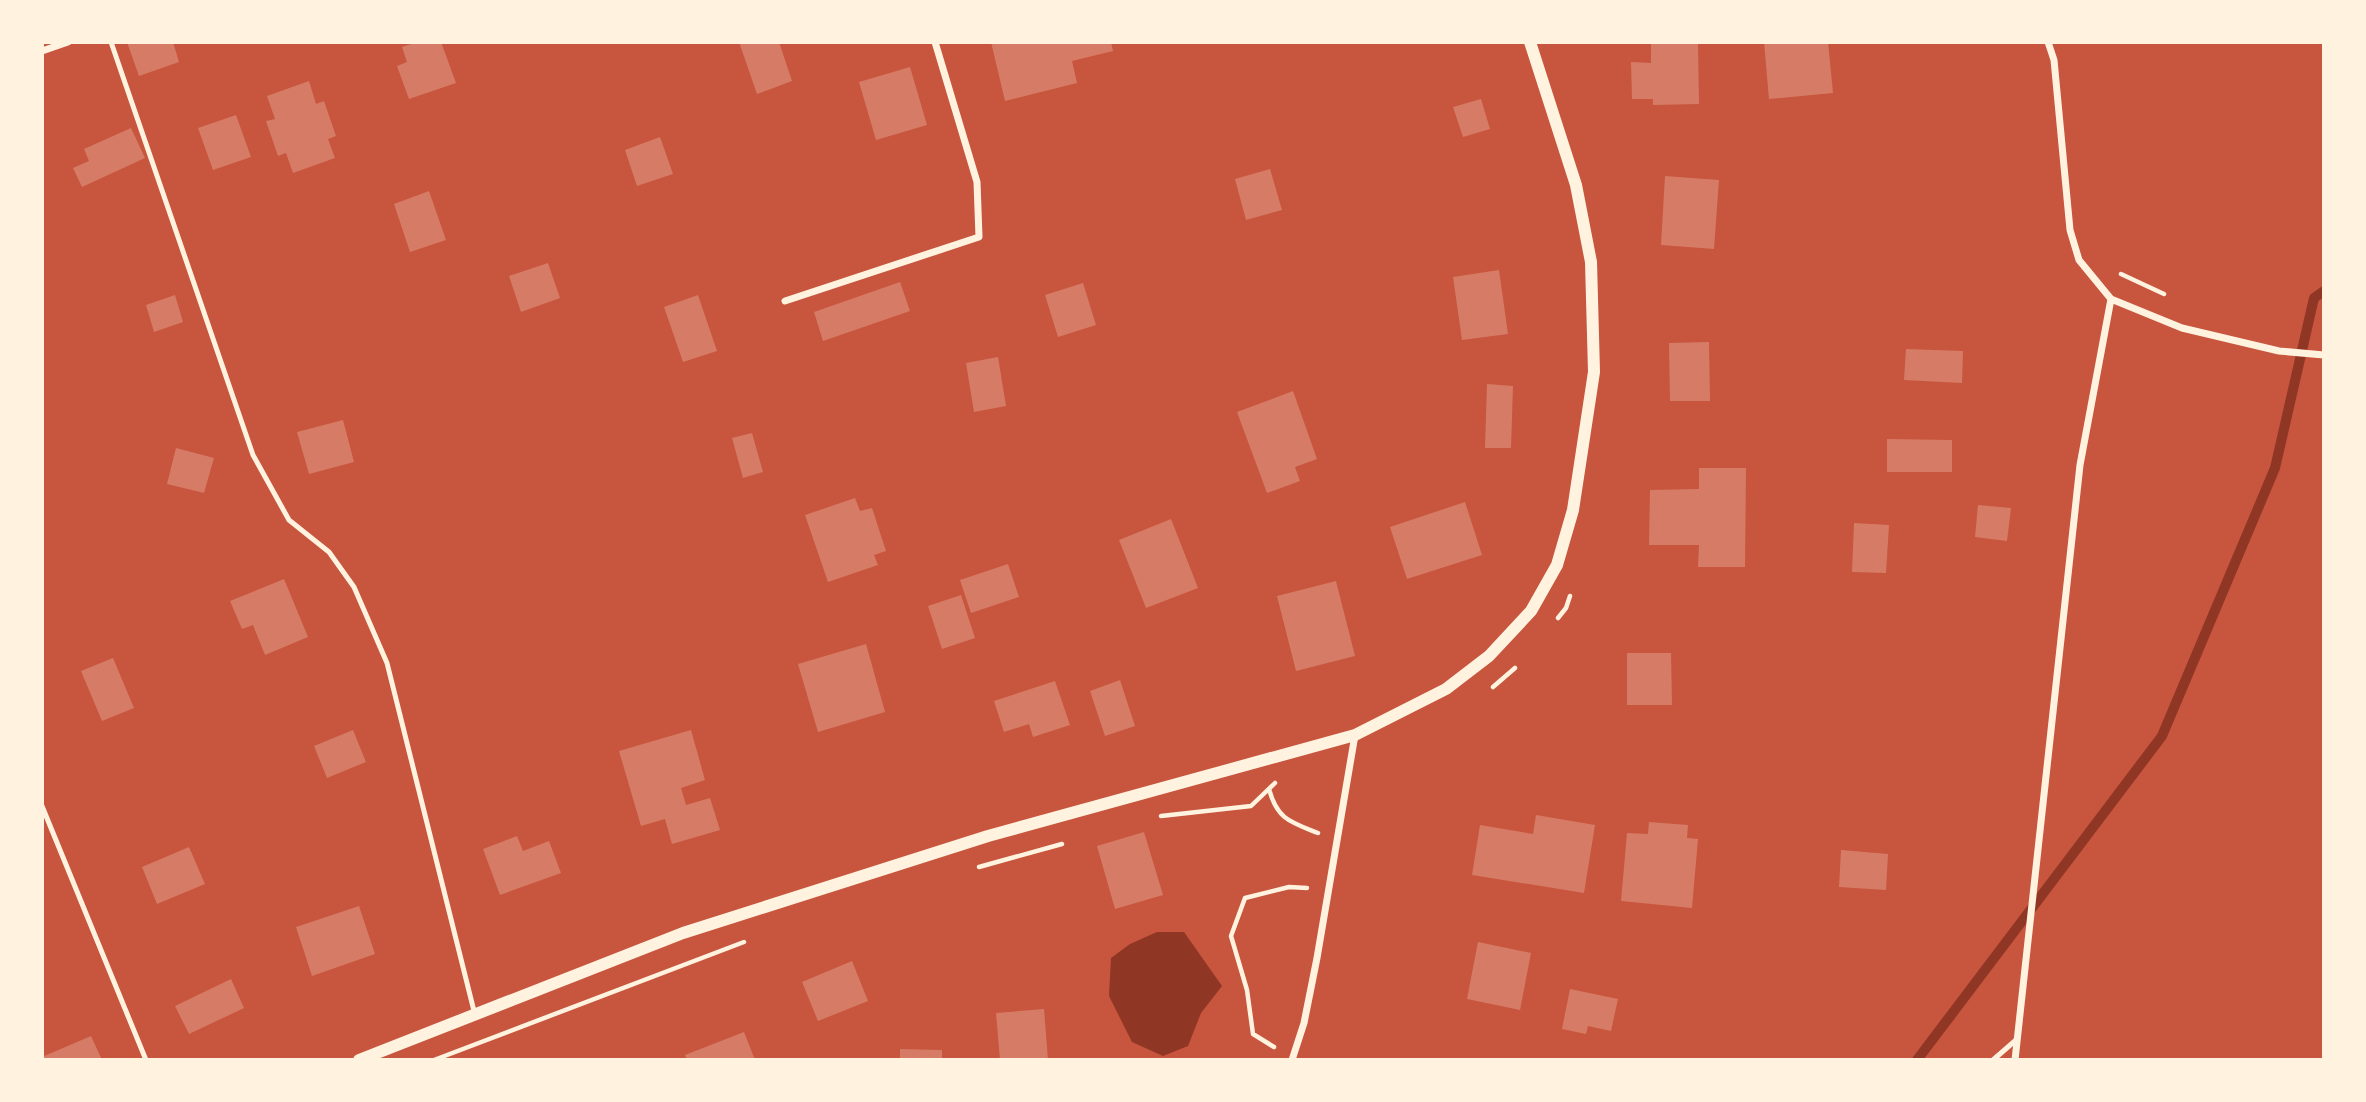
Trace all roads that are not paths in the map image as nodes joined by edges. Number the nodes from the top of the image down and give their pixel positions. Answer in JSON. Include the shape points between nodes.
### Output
{"nodes":[{"id":1,"x":68,"y":42,"type":"edge"},
{"id":2,"x":111,"y":42,"type":"edge"},
{"id":3,"x":935,"y":42,"type":"edge"},
{"id":4,"x":1530,"y":42,"type":"edge"},
{"id":5,"x":2048,"y":42,"type":"edge"},
{"id":6,"x":42,"y":51,"type":"edge"},
{"id":7,"x":2111,"y":299,"type":"junction"},
{"id":8,"x":785,"y":301,"type":"dead end"},
{"id":9,"x":2324,"y":355,"type":"edge"},
{"id":10,"x":1355,"y":735,"type":"junction"},
{"id":11,"x":42,"y":806,"type":"edge"},
{"id":12,"x":475,"y":1014,"type":"junction"},
{"id":13,"x":2016,"y":1040,"type":"junction"},
{"id":14,"x":1293,"y":1059,"type":"edge"},
{"id":15,"x":146,"y":1060,"type":"edge"},
{"id":16,"x":359,"y":1060,"type":"edge"},
{"id":17,"x":1993,"y":1060,"type":"edge"},
{"id":18,"x":2015,"y":1060,"type":"edge"}],
"edges":[{"from":1,"to":6,"type":"street"},
{"from":2,"to":12,"type":"lane","via":[[253,455],[289,520],[329,552],[355,587],[387,663]]},
{"from":3,"to":8,"type":"street","via":[[977,183],[979,237]]},
{"from":4,"to":10,"type":"street","via":[[1576,185],[1591,262],[1594,372],[1573,510],[1557,565],[1531,611],[1489,656],[1446,689]]},
{"from":5,"to":7,"type":"street","via":[[2054,60],[2070,230],[2079,260]]},
{"from":7,"to":9,"type":"street","via":[[2182,328],[2279,351]]},
{"from":7,"to":13,"type":"street","via":[[2080,465]]},
{"from":10,"to":12,"type":"street","via":[[988,835],[683,933]]},
{"from":10,"to":14,"type":"street","via":[[1304,1023]]},
{"from":11,"to":15,"type":"lane"},
{"from":12,"to":16,"type":"street"},
{"from":13,"to":17,"type":"lane"},
{"from":13,"to":18,"type":"street"}]}
